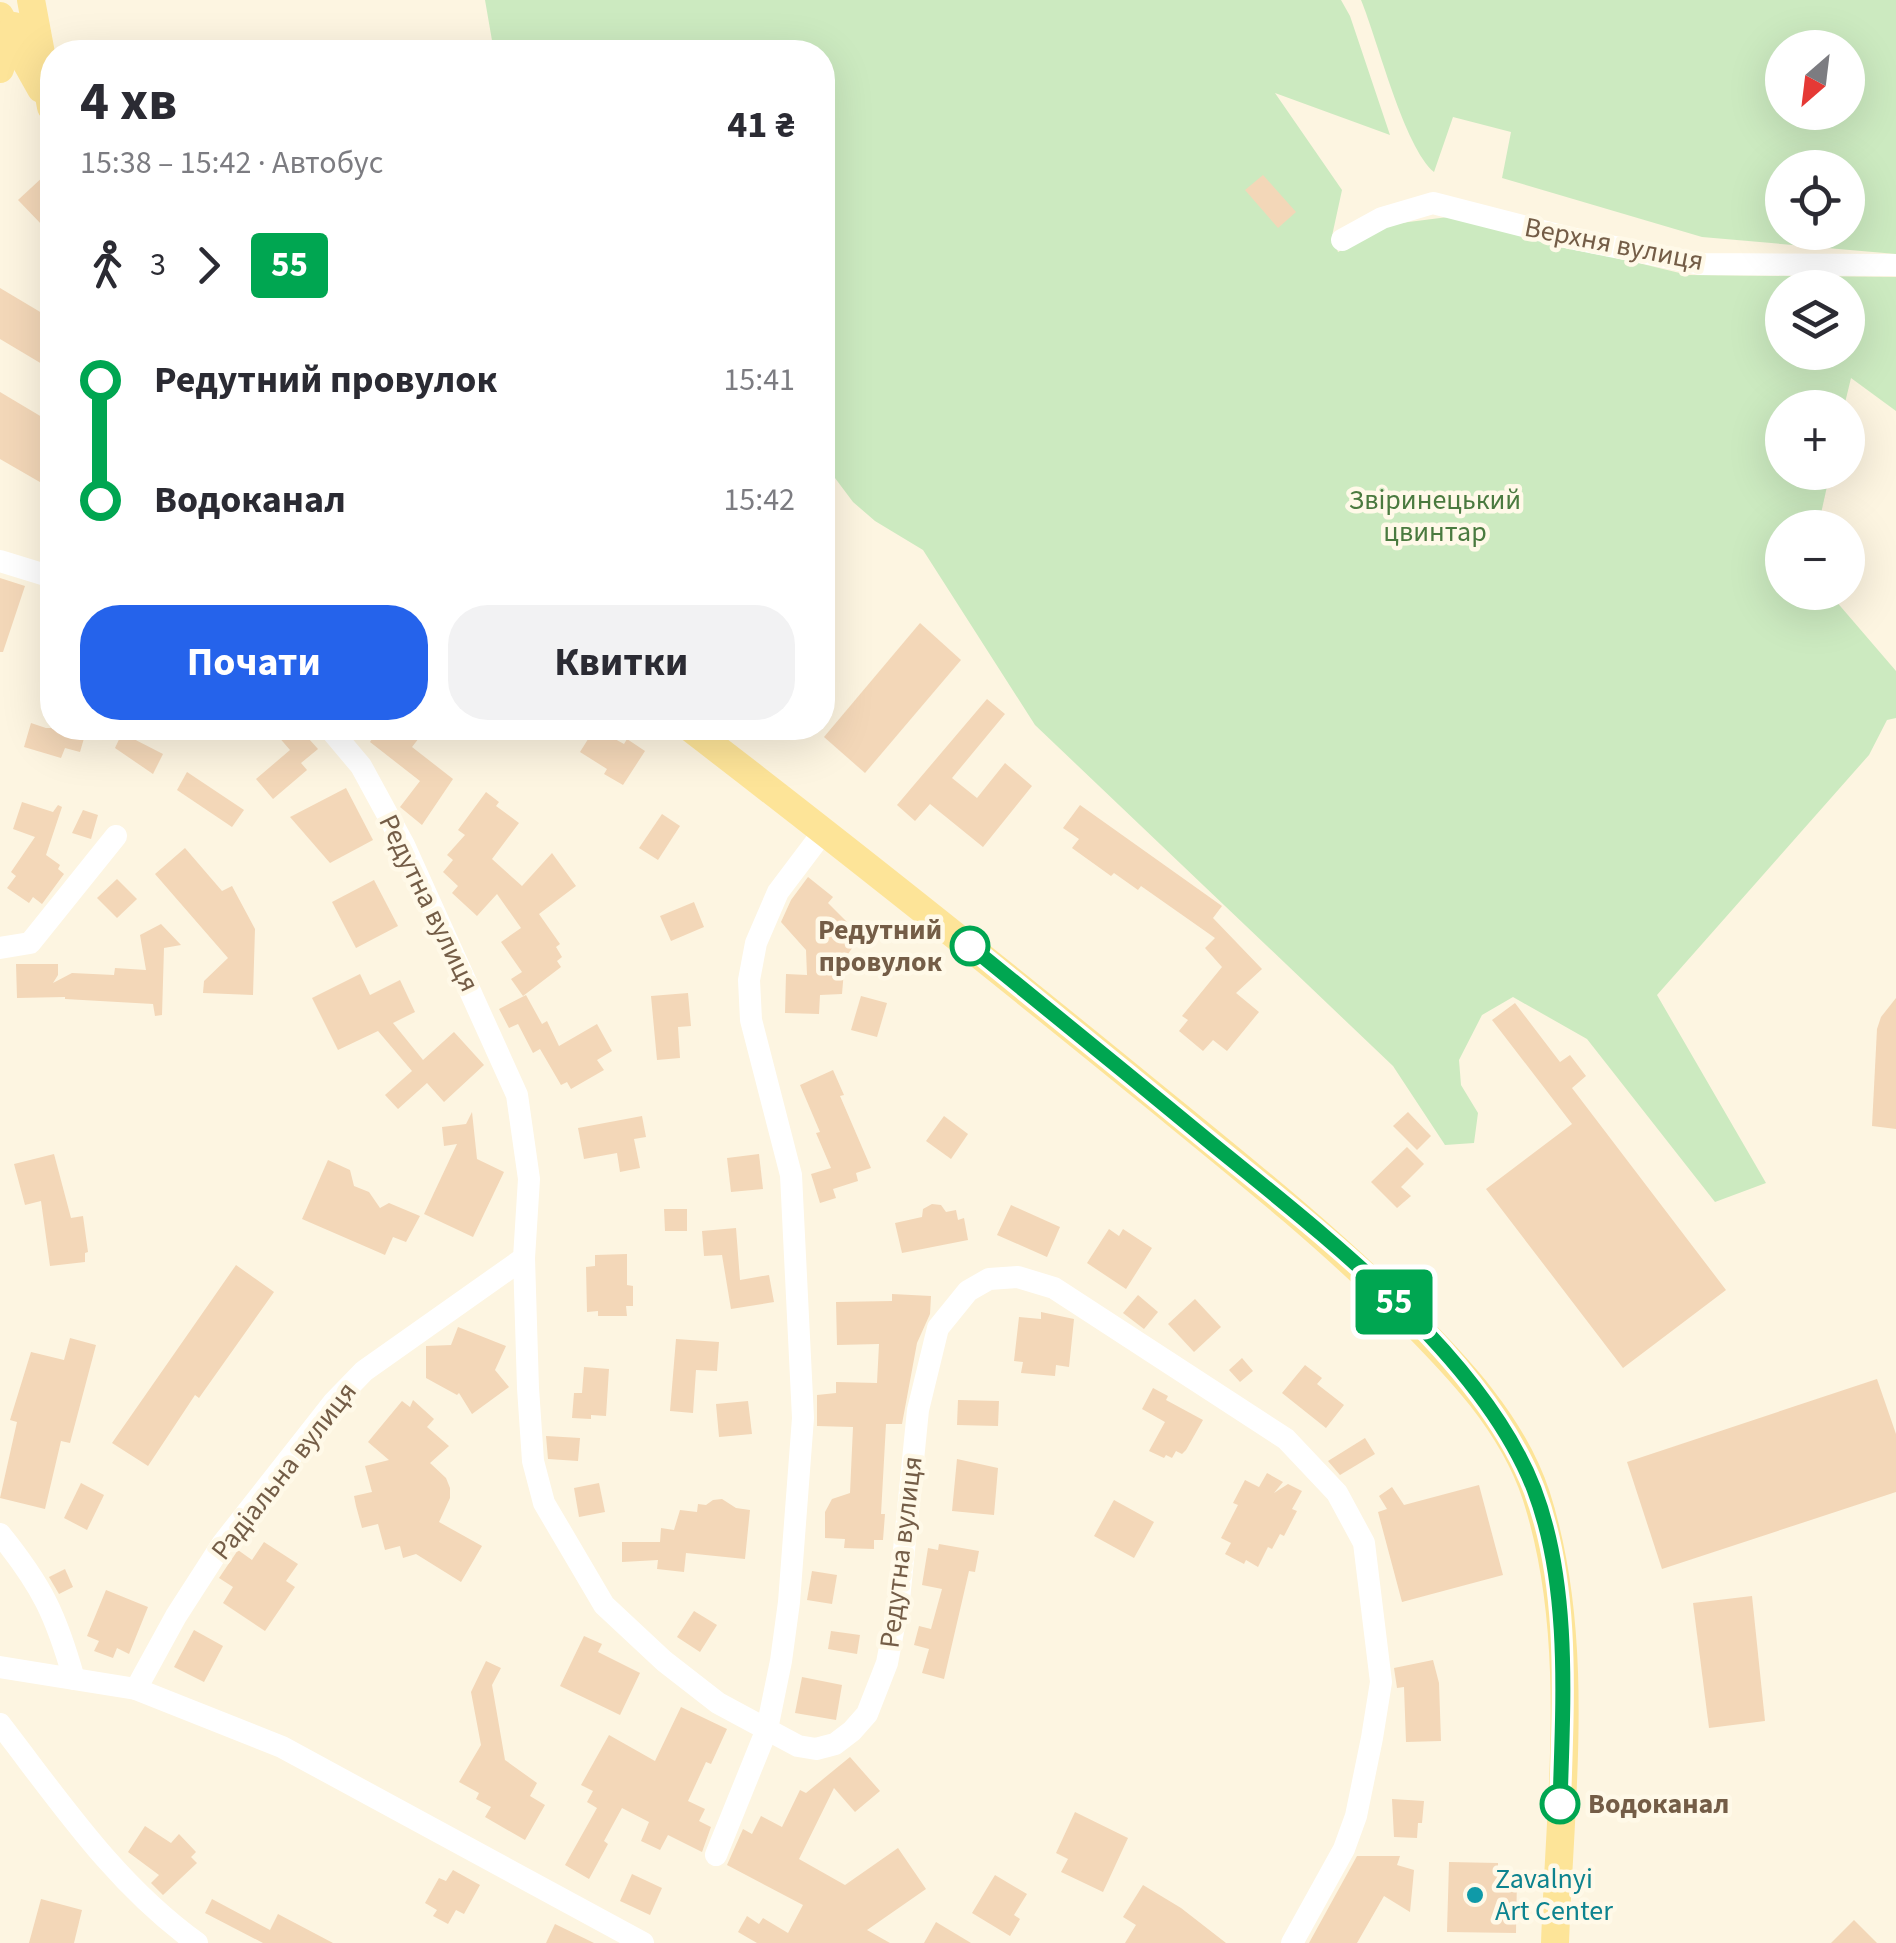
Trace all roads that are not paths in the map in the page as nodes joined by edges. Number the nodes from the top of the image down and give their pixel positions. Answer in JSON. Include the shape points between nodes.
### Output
{"nodes":[{"id":1,"x":20,"y":0,"type":"edge"},
{"id":2,"x":32,"y":0,"type":"edge"},
{"id":3,"x":6,"y":26,"type":"edge"},
{"id":4,"x":40,"y":43,"type":"edge"},
{"id":5,"x":0,"y":69,"type":"edge"},
{"id":6,"x":40,"y":87,"type":"edge"},
{"id":7,"x":1342,"y":240,"type":"dead end"},
{"id":8,"x":1896,"y":265,"type":"edge"},
{"id":9,"x":0,"y":562,"type":"edge"},
{"id":10,"x":40,"y":574,"type":"edge"},
{"id":11,"x":339,"y":740,"type":"edge"},
{"id":12,"x":706,"y":740,"type":"edge"},
{"id":13,"x":824,"y":831,"type":"junction"},
{"id":14,"x":116,"y":836,"type":"dead end"},
{"id":15,"x":0,"y":948,"type":"edge"},
{"id":16,"x":524,"y":1258,"type":"junction"},
{"id":17,"x":0,"y":1534,"type":"edge"},
{"id":18,"x":0,"y":1666,"type":"edge"},
{"id":19,"x":74,"y":1678,"type":"junction"},
{"id":20,"x":136,"y":1690,"type":"junction"},
{"id":21,"x":0,"y":1724,"type":"edge"},
{"id":22,"x":767,"y":1729,"type":"junction"},
{"id":23,"x":716,"y":1855,"type":"dead end"},
{"id":24,"x":197,"y":1943,"type":"edge"},
{"id":25,"x":642,"y":1943,"type":"edge"},
{"id":26,"x":1292,"y":1943,"type":"edge"},
{"id":27,"x":1555,"y":1943,"type":"edge"}],
"edges":[{"from":1,"to":3,"type":"main road"},
{"from":2,"to":4,"type":"main road"},
{"from":3,"to":5,"type":"main road"},
{"from":3,"to":6,"type":"main road"},
{"from":7,"to":8,"type":"street","name":"Верхня вулиця","via":[[1382,218],[1433,203],[1700,264]]},
{"from":9,"to":10,"type":"street"},
{"from":11,"to":16,"type":"street","name":"Редутна вулиця","via":[[361,766],[404,846],[518,1095],[529,1180]]},
{"from":12,"to":13,"type":"main road"},
{"from":13,"to":22,"type":"street","via":[[778,892],[749,980],[751,1020],[791,1175],[803,1418],[790,1602]]},
{"from":13,"to":27,"type":"main road","via":[[1336,1246],[1454,1363],[1504,1429],[1543,1520],[1560,1625]]},
{"from":14,"to":15,"type":"street","via":[[30,942]]},
{"from":16,"to":20,"type":"street","name":"Радіальна вулиця","via":[[364,1370],[333,1403],[223,1543]]},
{"from":16,"to":22,"type":"street","name":"Редутна вулиця","via":[[533,1460],[544,1503],[604,1605],[718,1704]]},
{"from":17,"to":19,"type":"street","via":[[57,1620]]},
{"from":18,"to":19,"type":"street"},
{"from":19,"to":20,"type":"street"},
{"from":20,"to":25,"type":"street","via":[[282,1748]]},
{"from":21,"to":24,"type":"street","via":[[119,1877]]},
{"from":22,"to":23,"type":"street"},
{"from":22,"to":26,"type":"street","name":"Редутна вулиця","via":[[816,1748],[835,1744],[867,1714],[887,1662],[899,1600],[918,1410],[938,1328],[988,1278],[1018,1277],[1054,1288],[1286,1439],[1336,1494],[1364,1543],[1381,1682],[1372,1738],[1344,1850]]}]}
